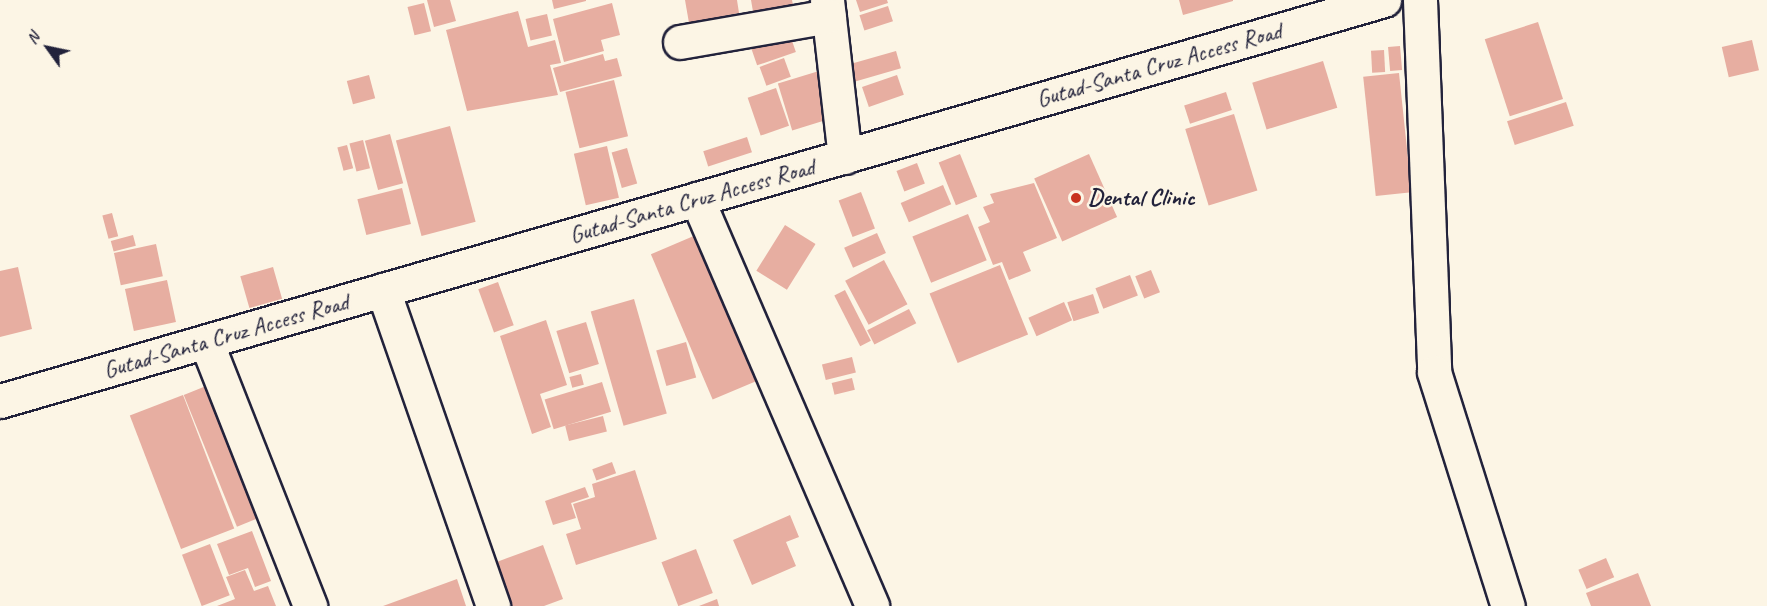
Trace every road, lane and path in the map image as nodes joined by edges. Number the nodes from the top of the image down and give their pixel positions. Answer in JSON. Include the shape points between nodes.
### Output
{"nodes":[{"id":1,"x":1384,"y":0,"type":"edge"},
{"id":2,"x":1420,"y":0,"type":"edge"},
{"id":3,"x":828,"y":8,"type":"edge"},
{"id":4,"x":680,"y":42,"type":"dead end"},
{"id":5,"x":845,"y":157,"type":"junction"},
{"id":6,"x":697,"y":199,"type":"junction"},
{"id":7,"x":383,"y":290,"type":"junction"},
{"id":8,"x":207,"y":344,"type":"junction"},
{"id":9,"x":0,"y":400,"type":"edge"},
{"id":10,"x":310,"y":606,"type":"edge"},
{"id":11,"x":493,"y":606,"type":"edge"},
{"id":12,"x":872,"y":606,"type":"edge"},
{"id":13,"x":1508,"y":606,"type":"edge"}],
"edges":[{"from":1,"to":5,"type":"street","name":"Gutad-Santa Cruz Access Road"},
{"from":2,"to":13,"type":"street","via":[[1434,372]]},
{"from":3,"to":4,"type":"street"},
{"from":3,"to":5,"type":"street"},
{"from":5,"to":6,"type":"street","name":"Gutad-Santa Cruz Access Road"},
{"from":6,"to":7,"type":"street","name":"Gutad-Santa Cruz Access Road"},
{"from":6,"to":12,"type":"street"},
{"from":7,"to":8,"type":"street","name":"Gutad-Santa Cruz Access Road"},
{"from":7,"to":11,"type":"street"},
{"from":8,"to":9,"type":"street","name":"Gutad-Santa Cruz Access Road"},
{"from":8,"to":10,"type":"street"}]}
